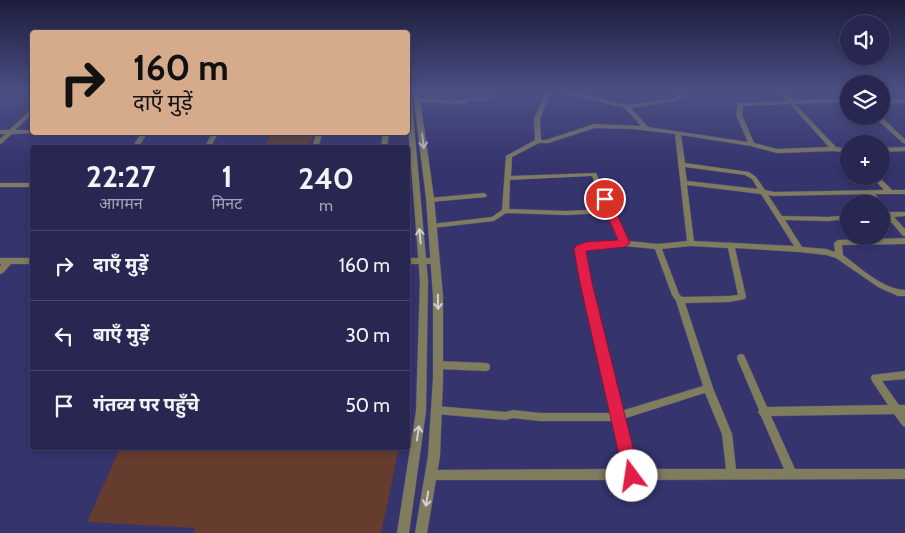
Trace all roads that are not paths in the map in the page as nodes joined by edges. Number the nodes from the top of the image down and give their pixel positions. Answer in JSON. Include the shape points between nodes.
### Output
{"nodes":[{"id":1,"x":26,"y":117,"type":"edge"},
{"id":2,"x":410,"y":117,"type":"edge"},
{"id":3,"x":420,"y":117,"type":"edge"},
{"id":4,"x":538,"y":117,"type":"edge"},
{"id":5,"x":636,"y":117,"type":"edge"},
{"id":6,"x":739,"y":117,"type":"edge"},
{"id":7,"x":805,"y":117,"type":"edge"},
{"id":8,"x":886,"y":125,"type":"edge"},
{"id":9,"x":647,"y":129,"type":"junction"},
{"id":10,"x":0,"y":132,"type":"edge"},
{"id":11,"x":11,"y":132,"type":"junction"},
{"id":12,"x":30,"y":132,"type":"edge"},
{"id":13,"x":678,"y":134,"type":"junction"},
{"id":14,"x":538,"y":141,"type":"junction"},
{"id":15,"x":0,"y":142,"type":"edge"},
{"id":16,"x":905,"y":142,"type":"edge"},
{"id":17,"x":752,"y":144,"type":"junction"},
{"id":18,"x":834,"y":149,"type":"junction"},
{"id":19,"x":905,"y":149,"type":"edge"},
{"id":20,"x":840,"y":150,"type":"edge"},
{"id":21,"x":890,"y":150,"type":"edge"},
{"id":22,"x":683,"y":165,"type":"junction"},
{"id":23,"x":509,"y":178,"type":"junction"},
{"id":24,"x":684,"y":183,"type":"junction"},
{"id":25,"x":0,"y":185,"type":"edge"},
{"id":26,"x":30,"y":185,"type":"edge"},
{"id":27,"x":883,"y":185,"type":"edge"},
{"id":28,"x":763,"y":192,"type":"junction"},
{"id":29,"x":870,"y":192,"type":"junction"},
{"id":30,"x":890,"y":192,"type":"junction"},
{"id":31,"x":905,"y":192,"type":"edge"},
{"id":32,"x":484,"y":195,"type":"dead end"},
{"id":33,"x":872,"y":195,"type":"edge"},
{"id":34,"x":430,"y":200,"type":"junction"},
{"id":35,"x":505,"y":211,"type":"junction"},
{"id":36,"x":610,"y":211,"type":"junction"},
{"id":37,"x":905,"y":214,"type":"edge"},
{"id":38,"x":890,"y":215,"type":"edge"},
{"id":39,"x":780,"y":218,"type":"junction"},
{"id":40,"x":840,"y":218,"type":"edge"},
{"id":41,"x":890,"y":220,"type":"edge"},
{"id":42,"x":432,"y":226,"type":"junction"},
{"id":43,"x":905,"y":234,"type":"edge"},
{"id":44,"x":905,"y":241,"type":"edge"},
{"id":45,"x":625,"y":243,"type":"junction"},
{"id":46,"x":691,"y":243,"type":"junction"},
{"id":47,"x":731,"y":246,"type":"junction"},
{"id":48,"x":658,"y":247,"type":"junction"},
{"id":49,"x":800,"y":249,"type":"junction"},
{"id":50,"x":839,"y":256,"type":"junction"},
{"id":51,"x":0,"y":261,"type":"edge"},
{"id":52,"x":10,"y":261,"type":"junction"},
{"id":53,"x":30,"y":261,"type":"edge"},
{"id":54,"x":410,"y":261,"type":"edge"},
{"id":55,"x":422,"y":261,"type":"junction"},
{"id":56,"x":435,"y":261,"type":"junction"},
{"id":57,"x":0,"y":271,"type":"edge"},
{"id":58,"x":903,"y":296,"type":"edge"},
{"id":59,"x":680,"y":300,"type":"junction"},
{"id":60,"x":741,"y":358,"type":"dead end"},
{"id":61,"x":438,"y":365,"type":"junction"},
{"id":62,"x":486,"y":367,"type":"dead end"},
{"id":63,"x":905,"y":375,"type":"edge"},
{"id":64,"x":708,"y":388,"type":"junction"},
{"id":65,"x":436,"y":410,"type":"junction"},
{"id":66,"x":901,"y":410,"type":"edge"},
{"id":67,"x":763,"y":412,"type":"junction"},
{"id":68,"x":617,"y":417,"type":"junction"},
{"id":69,"x":905,"y":422,"type":"edge"},
{"id":70,"x":791,"y":473,"type":"junction"},
{"id":71,"x":905,"y":474,"type":"edge"},
{"id":72,"x":431,"y":475,"type":"junction"},
{"id":73,"x":732,"y":475,"type":"junction"},
{"id":74,"x":632,"y":476,"type":"junction"},
{"id":75,"x":403,"y":533,"type":"edge"},
{"id":76,"x":421,"y":533,"type":"edge"}],
"edges":[{"from":1,"to":11,"type":"street"},
{"from":55,"to":2,"type":"street","one_way":true},
{"from":3,"to":34,"type":"street","one_way":true},
{"from":4,"to":14,"type":"street"},
{"from":5,"to":9,"type":"street"},
{"from":6,"to":17,"type":"street"},
{"from":7,"to":18,"type":"street"},
{"from":8,"to":16,"type":"street"},
{"from":9,"to":13,"type":"street"},
{"from":9,"to":14,"type":"street","via":[[594,126],[546,142]]},
{"from":10,"to":11,"type":"street"},
{"from":11,"to":12,"type":"street"},
{"from":11,"to":15,"type":"street"},
{"from":13,"to":17,"type":"street"},
{"from":13,"to":22,"type":"street"},
{"from":14,"to":23,"type":"street","via":[[509,156]]},
{"from":17,"to":18,"type":"street","via":[[777,152]]},
{"from":18,"to":20,"type":"street"},
{"from":19,"to":21,"type":"street"},
{"from":22,"to":24,"type":"street"},
{"from":22,"to":28,"type":"street","via":[[747,173]]},
{"from":23,"to":35,"type":"street"},
{"from":23,"to":36,"type":"street","via":[[594,174]]},
{"from":24,"to":28,"type":"street"},
{"from":24,"to":46,"type":"street"},
{"from":25,"to":26,"type":"street"},
{"from":27,"to":30,"type":"street"},
{"from":28,"to":29,"type":"street"},
{"from":28,"to":39,"type":"street"},
{"from":29,"to":30,"type":"street"},
{"from":29,"to":33,"type":"street"},
{"from":30,"to":31,"type":"street"},
{"from":32,"to":34,"type":"street"},
{"from":34,"to":42,"type":"street"},
{"from":35,"to":36,"type":"street"},
{"from":35,"to":42,"type":"street","via":[[494,219]]},
{"from":36,"to":45,"type":"street"},
{"from":37,"to":38,"type":"street"},
{"from":39,"to":40,"type":"street"},
{"from":39,"to":49,"type":"street"},
{"from":41,"to":43,"type":"street"},
{"from":42,"to":56,"type":"street"},
{"from":44,"to":50,"type":"street","via":[[838,242]]},
{"from":45,"to":48,"type":"street"},
{"from":45,"to":68,"type":"street","via":[[580,249]]},
{"from":46,"to":47,"type":"street"},
{"from":46,"to":48,"type":"street"},
{"from":47,"to":49,"type":"street"},
{"from":47,"to":59,"type":"street","via":[[742,297]]},
{"from":48,"to":59,"type":"street"},
{"from":49,"to":50,"type":"street"},
{"from":50,"to":58,"type":"street"},
{"from":51,"to":52,"type":"street"},
{"from":52,"to":53,"type":"street"},
{"from":52,"to":57,"type":"street"},
{"from":54,"to":55,"type":"street"},
{"from":55,"to":56,"type":"street"},
{"from":75,"to":55,"type":"street","one_way":true,"via":[[421,411]]},
{"from":56,"to":61,"type":"street","one_way":true},
{"from":59,"to":64,"type":"street"},
{"from":60,"to":67,"type":"street"},
{"from":61,"to":62,"type":"street"},
{"from":61,"to":65,"type":"street"},
{"from":63,"to":66,"type":"street","via":[[875,378]]},
{"from":64,"to":68,"type":"street"},
{"from":64,"to":73,"type":"street","via":[[727,434]]},
{"from":65,"to":68,"type":"street","via":[[506,416]]},
{"from":65,"to":72,"type":"street"},
{"from":66,"to":67,"type":"street"},
{"from":66,"to":69,"type":"street"},
{"from":67,"to":70,"type":"street"},
{"from":68,"to":74,"type":"street"},
{"from":70,"to":71,"type":"street"},
{"from":70,"to":73,"type":"street"},
{"from":72,"to":74,"type":"street"},
{"from":72,"to":76,"type":"street","one_way":true},
{"from":73,"to":74,"type":"street"}]}
